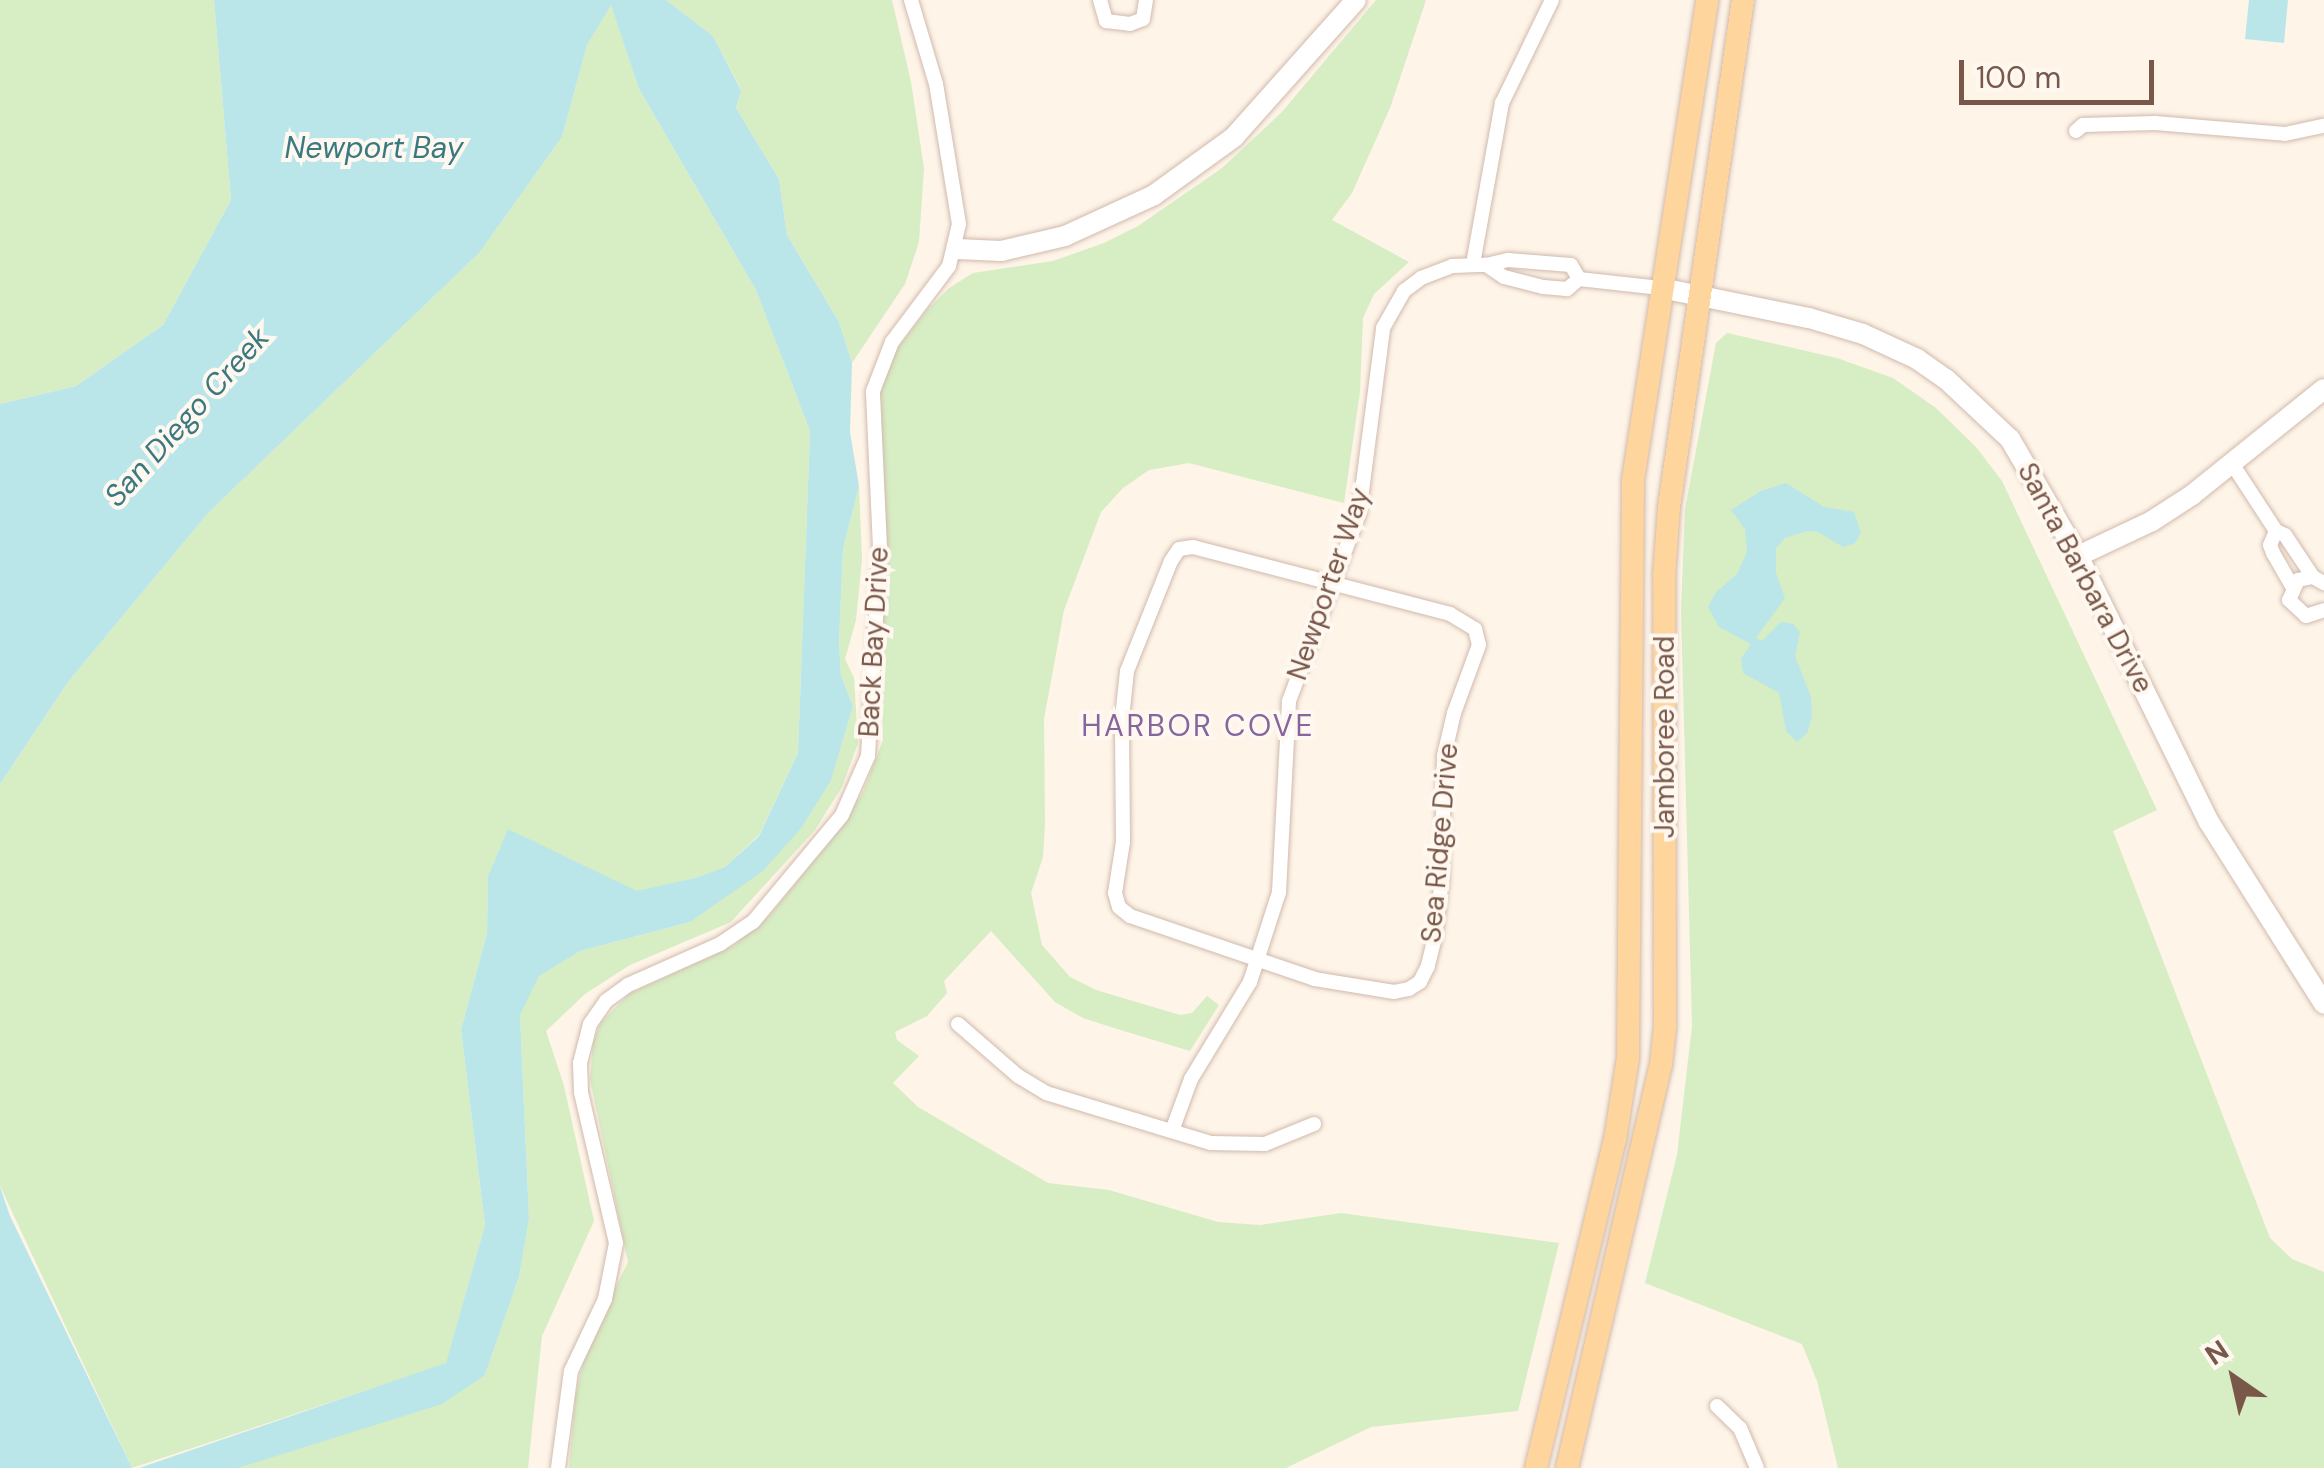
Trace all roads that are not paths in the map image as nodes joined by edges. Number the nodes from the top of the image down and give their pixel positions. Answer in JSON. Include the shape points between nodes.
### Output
{"nodes":[{"id":1,"x":911,"y":0,"type":"edge"},
{"id":2,"x":1100,"y":0,"type":"edge"},
{"id":3,"x":1146,"y":0,"type":"edge"},
{"id":4,"x":1338,"y":0,"type":"edge"},
{"id":5,"x":1356,"y":0,"type":"edge"},
{"id":6,"x":1552,"y":0,"type":"edge"},
{"id":7,"x":1707,"y":0,"type":"edge"},
{"id":8,"x":1743,"y":0,"type":"edge"},
{"id":9,"x":1308,"y":56,"type":"junction"},
{"id":10,"x":2324,"y":126,"type":"edge"},
{"id":11,"x":2076,"y":131,"type":"dead end"},
{"id":12,"x":956,"y":249,"type":"junction"},
{"id":13,"x":1480,"y":264,"type":"junction"},
{"id":14,"x":1536,"y":264,"type":"junction"},
{"id":15,"x":1579,"y":279,"type":"junction"},
{"id":16,"x":1533,"y":282,"type":"junction"},
{"id":17,"x":1661,"y":288,"type":"junction"},
{"id":18,"x":1700,"y":298,"type":"junction"},
{"id":19,"x":2324,"y":389,"type":"edge"},
{"id":20,"x":2231,"y":462,"type":"junction"},
{"id":21,"x":2276,"y":531,"type":"junction"},
{"id":22,"x":2078,"y":556,"type":"junction"},
{"id":23,"x":2319,"y":580,"type":"edge"},
{"id":24,"x":1334,"y":582,"type":"junction"},
{"id":25,"x":2292,"y":586,"type":"junction"},
{"id":26,"x":2324,"y":610,"type":"edge"},
{"id":27,"x":1260,"y":958,"type":"junction"},
{"id":28,"x":2324,"y":1004,"type":"edge"},
{"id":29,"x":958,"y":1024,"type":"dead end"},
{"id":30,"x":1314,"y":1124,"type":"dead end"},
{"id":31,"x":1173,"y":1128,"type":"junction"},
{"id":32,"x":1718,"y":1406,"type":"dead end"},
{"id":33,"x":558,"y":1468,"type":"edge"},
{"id":34,"x":1536,"y":1468,"type":"edge"},
{"id":35,"x":1567,"y":1468,"type":"edge"},
{"id":36,"x":1757,"y":1468,"type":"edge"}],
"edges":[{"from":1,"to":12,"type":"street","name":"Back Bay Drive","via":[[936,84],[958,202]]},
{"from":2,"to":3,"type":"street","via":[[1106,20],[1130,24],[1143,19]]},
{"from":4,"to":9,"type":"main road"},
{"from":5,"to":9,"type":"main road"},
{"from":6,"to":13,"type":"street","via":[[1502,102]]},
{"from":7,"to":17,"type":"main road","name":"Jamboree Road"},
{"from":8,"to":18,"type":"main road","name":"Jamboree Road"},
{"from":9,"to":12,"type":"main road","via":[[1222,147],[1119,214],[1016,248],[977,254]]},
{"from":10,"to":11,"type":"street","via":[[2286,134],[2155,123],[2084,125]]},
{"from":12,"to":33,"type":"street","name":"Back Bay Drive","via":[[892,342],[872,391],[880,548],[870,658],[873,735],[854,794],[753,922],[616,992],[586,1036],[581,1092],[616,1244],[605,1299],[572,1370]]},
{"from":13,"to":14,"type":"street","name":"Newporter Way"},
{"from":13,"to":16,"type":"street","name":"Newporter Way"},
{"from":13,"to":24,"type":"street","name":"Newporter Way","via":[[1421,278],[1392,309],[1380,350],[1366,485]]},
{"from":14,"to":15,"type":"street","name":"Newporter Way","via":[[1570,265]]},
{"from":14,"to":16,"type":"street"},
{"from":15,"to":16,"type":"street","name":"Newporter Way","via":[[1568,289]]},
{"from":15,"to":17,"type":"street","name":"Newporter Way"},
{"from":17,"to":18,"type":"main road","name":"Santa Barbara Drive"},
{"from":17,"to":34,"type":"main road","name":"Jamboree Road","via":[[1633,480],[1628,1058],[1615,1140]]},
{"from":18,"to":22,"type":"main road","name":"Santa Barbara Drive","via":[[1836,325],[1917,359],[2010,438]]},
{"from":18,"to":35,"type":"main road","name":"Jamboree Road","via":[[1664,575],[1665,1026]]},
{"from":19,"to":20,"type":"main road"},
{"from":20,"to":21,"type":"street"},
{"from":20,"to":22,"type":"main road","via":[[2152,521]]},
{"from":21,"to":23,"type":"street"},
{"from":21,"to":25,"type":"street","via":[[2270,544]]},
{"from":22,"to":28,"type":"main road","name":"Santa Barbara Drive","via":[[2209,822]]},
{"from":23,"to":25,"type":"street"},
{"from":24,"to":27,"type":"street","name":"Newporter Way","via":[[1288,701],[1282,868]]},
{"from":24,"to":27,"type":"street","name":"Sea Ridge Drive","via":[[1465,620],[1475,629],[1479,645],[1444,756],[1435,937],[1420,982],[1394,992],[1338,985]]},
{"from":24,"to":27,"type":"street","via":[[1207,548],[1180,550],[1127,671],[1119,907]]},
{"from":25,"to":26,"type":"street","via":[[2298,613]]},
{"from":27,"to":31,"type":"street","name":"Newporter Way","via":[[1191,1080]]},
{"from":29,"to":31,"type":"street","via":[[1046,1092]]},
{"from":30,"to":31,"type":"street","via":[[1265,1144],[1236,1147]]},
{"from":32,"to":36,"type":"street","via":[[1740,1428]]}]}
